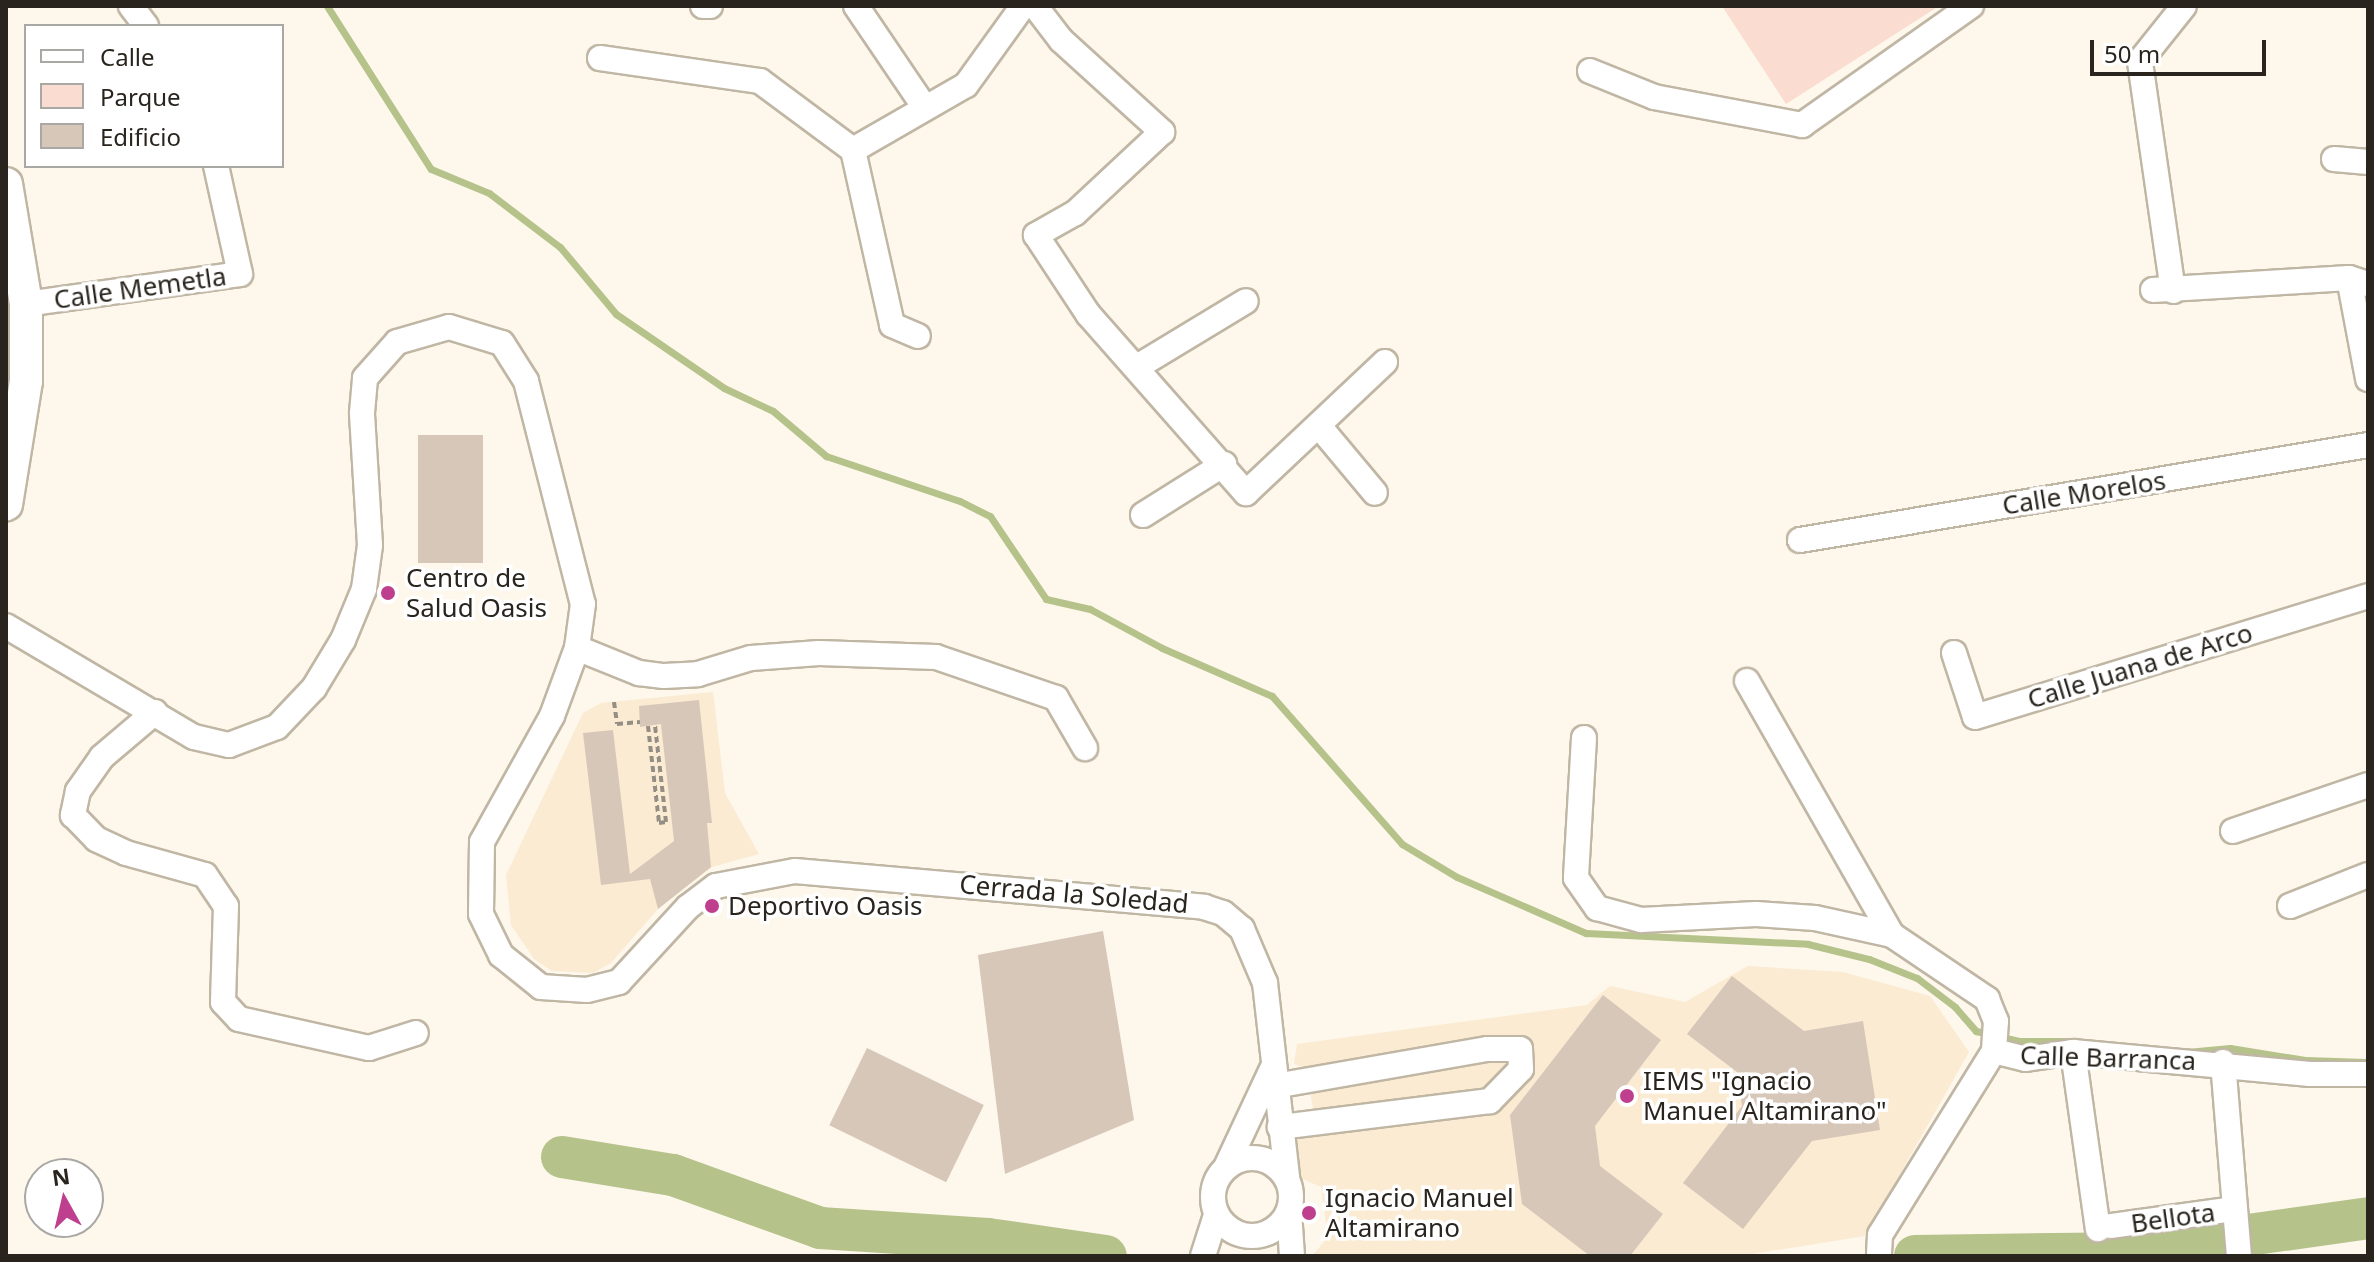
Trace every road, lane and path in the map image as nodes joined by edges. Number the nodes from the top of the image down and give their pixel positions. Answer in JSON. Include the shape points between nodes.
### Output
{"nodes":[{"id":1,"x":131,"y":6,"type":"edge"},
{"id":2,"x":703,"y":6,"type":"edge"},
{"id":3,"x":710,"y":6,"type":"edge"},
{"id":4,"x":856,"y":6,"type":"edge"},
{"id":5,"x":1023,"y":6,"type":"edge"},
{"id":6,"x":1035,"y":6,"type":"edge"},
{"id":7,"x":1971,"y":6,"type":"edge"},
{"id":8,"x":2184,"y":6,"type":"edge"},
{"id":9,"x":144,"y":24,"type":"edge"},
{"id":10,"x":600,"y":58,"type":"dead end"},
{"id":11,"x":1590,"y":71,"type":"dead end"},
{"id":12,"x":925,"y":108,"type":"junction"},
{"id":13,"x":853,"y":150,"type":"junction"},
{"id":14,"x":2334,"y":159,"type":"dead end"},
{"id":15,"x":2368,"y":162,"type":"edge"},
{"id":16,"x":216,"y":168,"type":"edge"},
{"id":17,"x":6,"y":184,"type":"edge"},
{"id":18,"x":2359,"y":281,"type":"edge"},
{"id":19,"x":1246,"y":301,"type":"dead end"},
{"id":20,"x":26,"y":304,"type":"junction"},
{"id":21,"x":918,"y":336,"type":"dead end"},
{"id":22,"x":1385,"y":362,"type":"dead end"},
{"id":23,"x":1137,"y":367,"type":"junction"},
{"id":24,"x":2368,"y":379,"type":"edge"},
{"id":25,"x":1319,"y":426,"type":"junction"},
{"id":26,"x":2368,"y":445,"type":"edge"},
{"id":27,"x":1224,"y":464,"type":"junction"},
{"id":28,"x":1375,"y":493,"type":"dead end"},
{"id":29,"x":6,"y":504,"type":"edge"},
{"id":30,"x":1143,"y":515,"type":"dead end"},
{"id":31,"x":1800,"y":540,"type":"dead end"},
{"id":32,"x":2368,"y":596,"type":"edge"},
{"id":33,"x":6,"y":626,"type":"edge"},
{"id":34,"x":577,"y":648,"type":"junction"},
{"id":35,"x":1954,"y":653,"type":"dead end"},
{"id":36,"x":1747,"y":681,"type":"dead end"},
{"id":37,"x":614,"y":702,"type":"dead end"},
{"id":38,"x":155,"y":712,"type":"junction"},
{"id":39,"x":640,"y":722,"type":"dead end"},
{"id":40,"x":648,"y":726,"type":"dead end"},
{"id":41,"x":655,"y":726,"type":"dead end"},
{"id":42,"x":1584,"y":738,"type":"dead end"},
{"id":43,"x":1085,"y":748,"type":"dead end"},
{"id":44,"x":2368,"y":785,"type":"edge"},
{"id":45,"x":2233,"y":831,"type":"dead end"},
{"id":46,"x":2368,"y":875,"type":"edge"},
{"id":47,"x":2290,"y":906,"type":"dead end"},
{"id":48,"x":1892,"y":935,"type":"junction"},
{"id":49,"x":416,"y":1033,"type":"dead end"},
{"id":50,"x":1994,"y":1050,"type":"junction"},
{"id":51,"x":2073,"y":1052,"type":"junction"},
{"id":52,"x":2223,"y":1062,"type":"junction"},
{"id":53,"x":2368,"y":1074,"type":"edge"},
{"id":54,"x":1274,"y":1076,"type":"junction"},
{"id":55,"x":1280,"y":1127,"type":"junction"},
{"id":56,"x":1227,"y":1165,"type":"junction"},
{"id":57,"x":1287,"y":1177,"type":"junction"},
{"id":58,"x":1289,"y":1211,"type":"junction"},
{"id":59,"x":2234,"y":1213,"type":"junction"},
{"id":60,"x":1216,"y":1215,"type":"junction"},
{"id":61,"x":1880,"y":1246,"type":"edge"},
{"id":62,"x":1203,"y":1256,"type":"edge"},
{"id":63,"x":1292,"y":1256,"type":"edge"},
{"id":64,"x":2239,"y":1256,"type":"edge"}],
"edges":[{"from":1,"to":9,"type":"street"},
{"from":2,"to":3,"type":"street"},
{"from":4,"to":12,"type":"street"},
{"from":5,"to":12,"type":"street","via":[[966,85]]},
{"from":6,"to":23,"type":"street","via":[[1061,40],[1162,132],[1075,213],[1036,235],[1088,314]]},
{"from":7,"to":11,"type":"street","via":[[1802,125],[1654,97]]},
{"from":8,"to":18,"type":"street","via":[[2140,61],[2163,290]]},
{"from":10,"to":13,"type":"street","via":[[760,81]]},
{"from":12,"to":13,"type":"street"},
{"from":13,"to":21,"type":"street","via":[[892,325]]},
{"from":14,"to":15,"type":"street"},
{"from":16,"to":20,"type":"street","name":"Calle Memetla","via":[[240,274]]},
{"from":17,"to":20,"type":"main road"},
{"from":18,"to":24,"type":"street"},
{"from":19,"to":23,"type":"street"},
{"from":20,"to":29,"type":"main road","via":[[26,381]]},
{"from":22,"to":25,"type":"street"},
{"from":23,"to":27,"type":"street"},
{"from":25,"to":27,"type":"street","via":[[1246,493]]},
{"from":25,"to":28,"type":"street"},
{"from":26,"to":31,"type":"street","name":"Calle Morelos"},
{"from":27,"to":30,"type":"street"},
{"from":32,"to":35,"type":"street","name":"Calle Juana de Arco","via":[[1975,717]]},
{"from":33,"to":38,"type":"street","name":"Cerrada la Soledad"},
{"from":34,"to":38,"type":"street","name":"Cerrada la Soledad","via":[[583,604],[526,381],[502,343],[449,327],[397,342],[365,378],[362,413],[370,545],[364,589],[343,640],[314,688],[277,727],[229,745],[194,737]]},
{"from":34,"to":43,"type":"street","via":[[639,673],[664,676],[698,674],[751,658],[819,653],[936,657],[1056,698]]},
{"from":34,"to":54,"type":"street","name":"Cerrada la Soledad","via":[[552,716],[482,842],[478,873],[481,914],[501,955],[541,987],[587,990],[619,982],[688,907],[716,886],[753,875],[834,873],[1175,902],[1223,913],[1253,946],[1265,983]]},
{"from":36,"to":48,"type":"street"},
{"from":37,"to":39,"type":"path","via":[[617,724]]},
{"from":38,"to":49,"type":"street","via":[[102,757],[78,791],[73,815],[96,839],[126,853],[205,875],[226,906],[223,1002],[239,1019],[369,1048]]},
{"from":40,"to":41,"type":"path","via":[[659,823],[666,822]]},
{"from":42,"to":48,"type":"street","via":[[1576,878],[1597,908],[1641,920],[1756,914],[1815,918]]},
{"from":44,"to":45,"type":"street"},
{"from":46,"to":47,"type":"street"},
{"from":48,"to":50,"type":"street","via":[[1987,999],[1996,1021]]},
{"from":50,"to":51,"type":"street","name":"Calle Barranca","via":[[2026,1059]]},
{"from":50,"to":61,"type":"street"},
{"from":51,"to":52,"type":"street","name":"Calle Barranca"},
{"from":51,"to":59,"type":"street","name":"Bellota","via":[[2105,1227]]},
{"from":52,"to":53,"type":"street","name":"Calle Barranca","via":[[2310,1074]]},
{"from":52,"to":59,"type":"street"},
{"from":54,"to":55,"type":"street","name":"Cerrada la Soledad"},
{"from":54,"to":55,"type":"street","via":[[1520,1049],[1521,1069],[1490,1101]]},
{"from":54,"to":56,"type":"street"},
{"from":55,"to":57,"type":"street","name":"Cerrada la Soledad"},
{"from":56,"to":57,"type":"street","via":[[1239,1159],[1266,1160]]},
{"from":56,"to":60,"type":"street","via":[[1213,1188]]},
{"from":57,"to":58,"type":"street"},
{"from":58,"to":60,"type":"street","via":[[1273,1231],[1248,1236],[1225,1226]]},
{"from":58,"to":63,"type":"street"},
{"from":59,"to":64,"type":"street"},
{"from":60,"to":62,"type":"street"}]}
